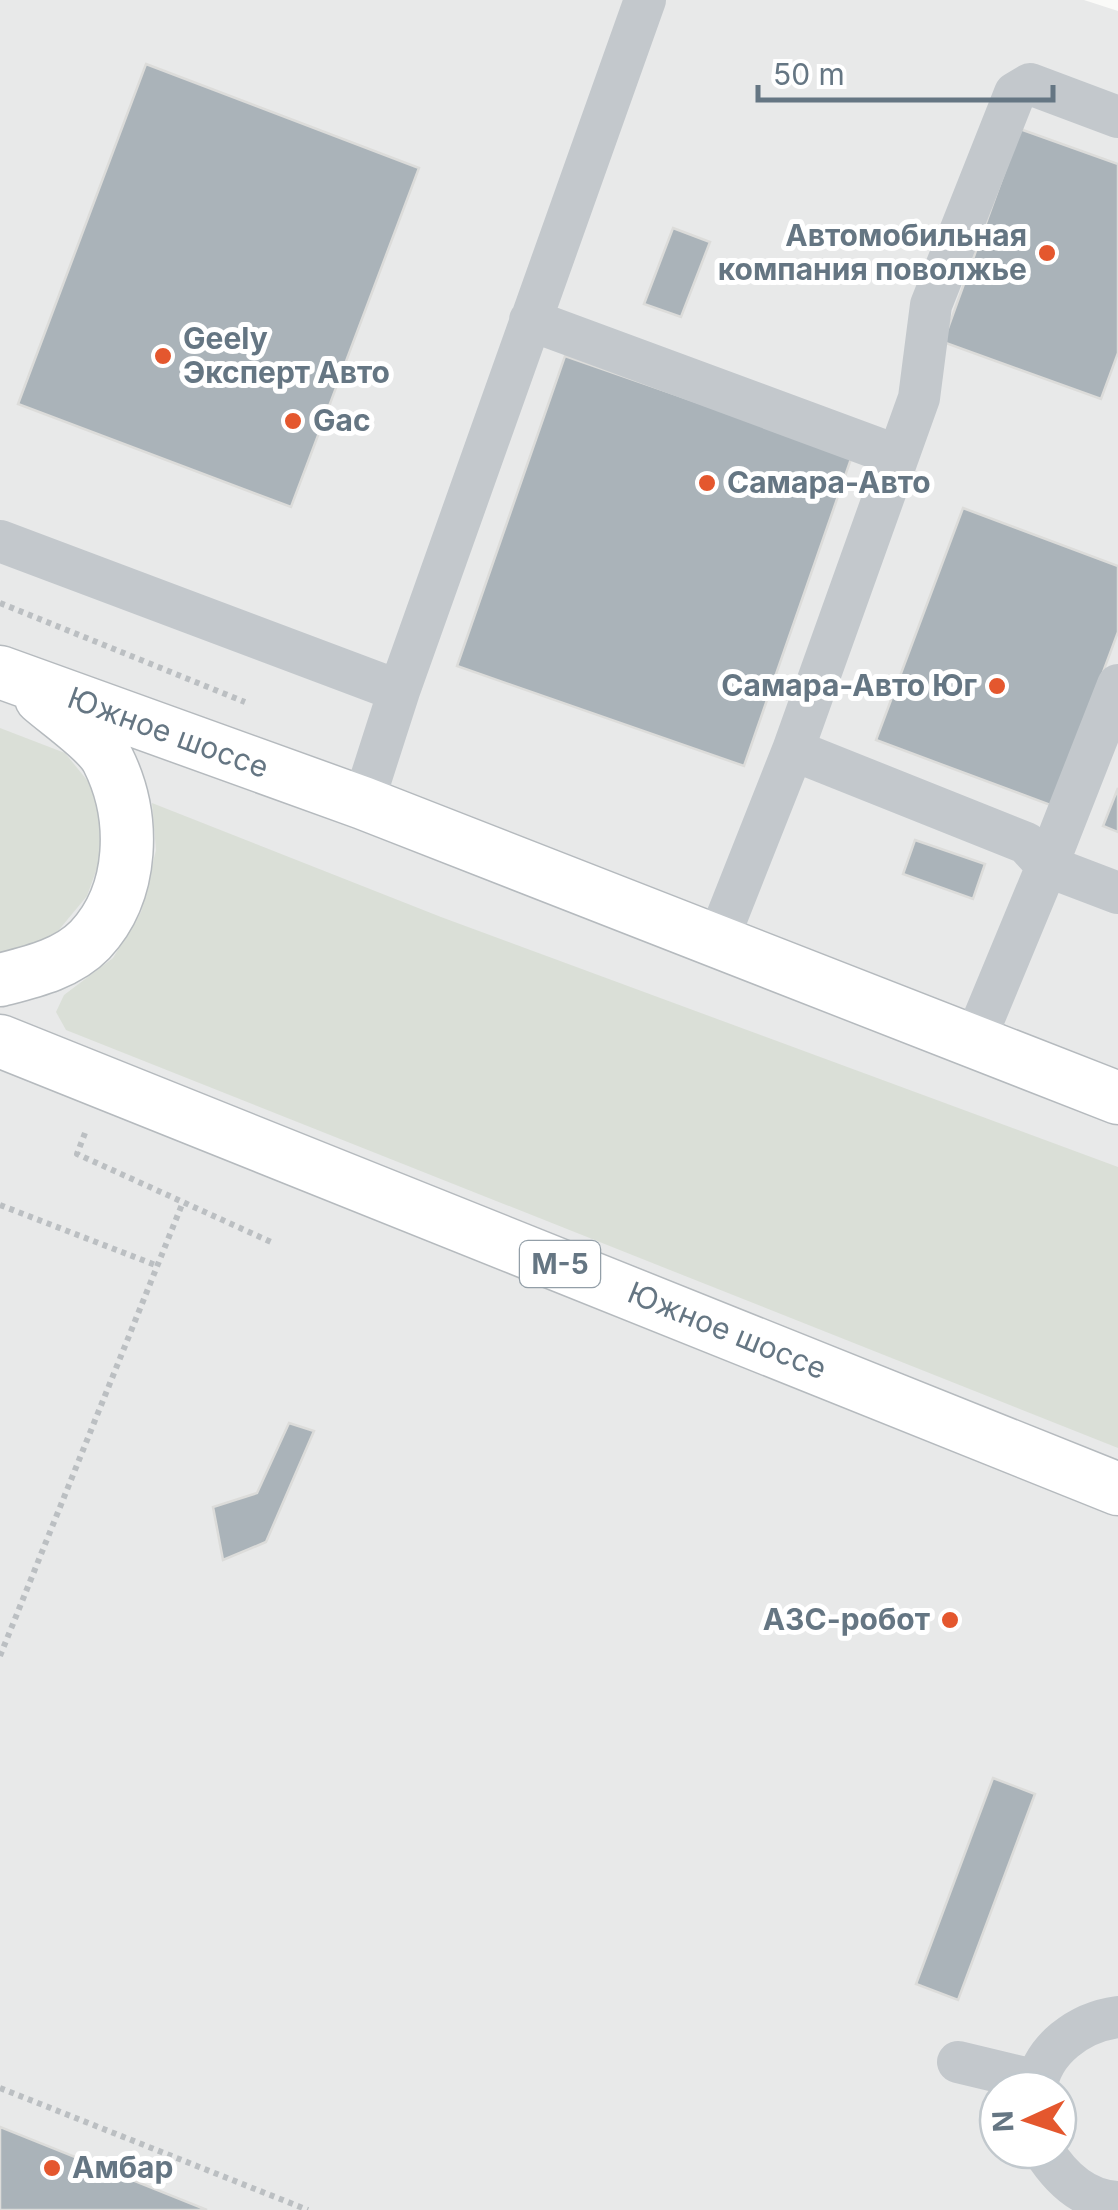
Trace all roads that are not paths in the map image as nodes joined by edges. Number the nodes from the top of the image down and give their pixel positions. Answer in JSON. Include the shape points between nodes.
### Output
{"nodes":[{"id":1,"x":645,"y":0,"type":"edge"},
{"id":2,"x":1118,"y":116,"type":"edge"},
{"id":3,"x":530,"y":320,"type":"junction"},
{"id":4,"x":898,"y":456,"type":"junction"},
{"id":5,"x":0,"y":541,"type":"edge"},
{"id":6,"x":10,"y":676,"type":"edge"},
{"id":7,"x":1118,"y":685,"type":"edge"},
{"id":8,"x":399,"y":691,"type":"junction"},
{"id":9,"x":793,"y":750,"type":"junction"},
{"id":10,"x":363,"y":804,"type":"junction"},
{"id":11,"x":1046,"y":866,"type":"junction"},
{"id":12,"x":1118,"y":893,"type":"edge"},
{"id":13,"x":717,"y":942,"type":"junction"},
{"id":14,"x":0,"y":980,"type":"edge"},
{"id":15,"x":0,"y":1041,"type":"edge"},
{"id":16,"x":974,"y":1042,"type":"junction"},
{"id":17,"x":1118,"y":1098,"type":"edge"},
{"id":18,"x":1118,"y":1489,"type":"edge"},
{"id":19,"x":1118,"y":2017,"type":"edge"},
{"id":20,"x":958,"y":2062,"type":"dead end"},
{"id":21,"x":984,"y":2070,"type":"edge"},
{"id":22,"x":1044,"y":2070,"type":"edge"},
{"id":23,"x":1055,"y":2170,"type":"edge"},
{"id":24,"x":1100,"y":2203,"type":"edge"}],
"edges":[{"from":1,"to":3,"type":"street"},
{"from":2,"to":4,"type":"street","via":[[1030,84],[1015,94],[932,306],[919,398]]},
{"from":3,"to":4,"type":"street"},
{"from":3,"to":8,"type":"street"},
{"from":4,"to":9,"type":"street"},
{"from":5,"to":8,"type":"street"},
{"from":6,"to":10,"type":"main road","name":"Южное шоссе"},
{"from":6,"to":14,"type":"main road","via":[[107,756],[124,807],[128,858],[115,900],[89,940],[45,968]]},
{"from":7,"to":11,"type":"street"},
{"from":8,"to":10,"type":"street"},
{"from":9,"to":11,"type":"street","via":[[1026,843]]},
{"from":9,"to":13,"type":"street"},
{"from":10,"to":13,"type":"main road","name":"Южное шоссе"},
{"from":11,"to":12,"type":"street"},
{"from":11,"to":16,"type":"street"},
{"from":13,"to":16,"type":"main road","name":"Южное шоссе"},
{"from":15,"to":18,"type":"main road","name":"Южное шоссе","number":"М-5"},
{"from":16,"to":17,"type":"main road","name":"Южное шоссе"},
{"from":19,"to":22,"type":"street","via":[[1072,2033]]},
{"from":20,"to":21,"type":"street"},
{"from":23,"to":24,"type":"street"}]}
